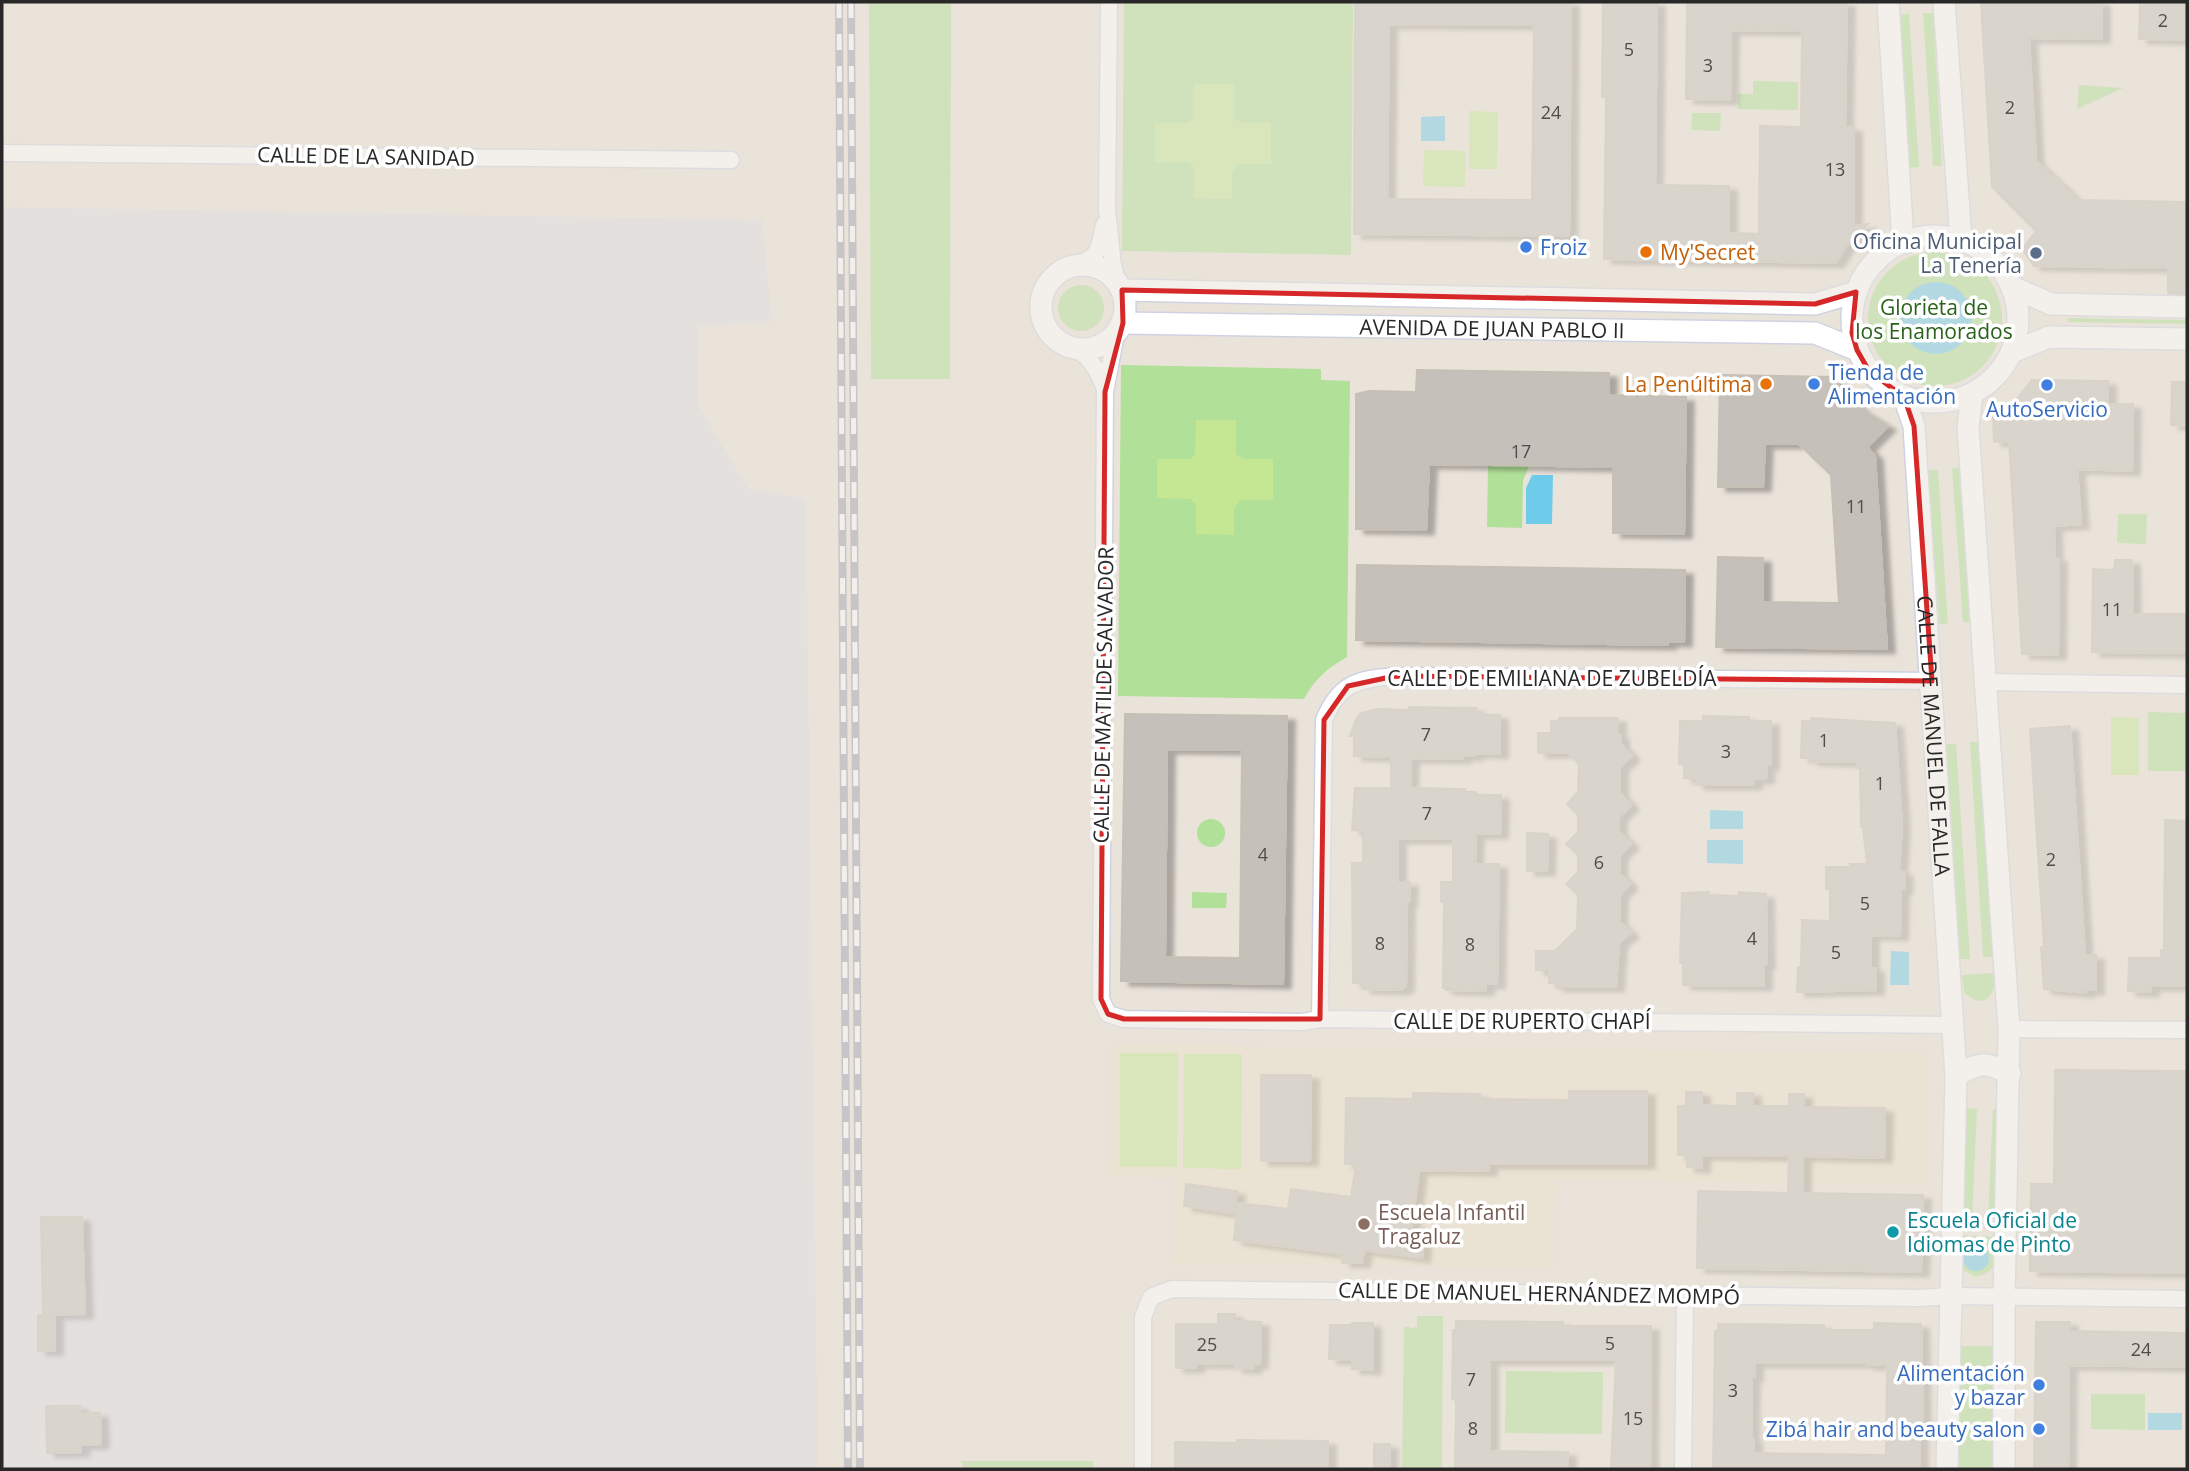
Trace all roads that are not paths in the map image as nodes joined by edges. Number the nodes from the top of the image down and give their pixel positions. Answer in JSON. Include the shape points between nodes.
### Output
{"nodes":[{"id":1,"x":1109,"y":2,"type":"edge"},
{"id":2,"x":1888,"y":2,"type":"edge"},
{"id":3,"x":1944,"y":2,"type":"edge"},
{"id":4,"x":2,"y":153,"type":"edge"},
{"id":5,"x":731,"y":160,"type":"dead end"},
{"id":6,"x":1107,"y":209,"type":"junction"},
{"id":7,"x":1961,"y":239,"type":"junction"},
{"id":8,"x":1903,"y":242,"type":"junction"},
{"id":9,"x":1073,"y":266,"type":"junction"},
{"id":10,"x":1120,"y":287,"type":"junction"},
{"id":11,"x":2012,"y":287,"type":"junction"},
{"id":12,"x":1856,"y":292,"type":"junction"},
{"id":13,"x":2187,"y":307,"type":"edge"},
{"id":14,"x":1119,"y":328,"type":"junction"},
{"id":15,"x":2187,"y":339,"type":"edge"},
{"id":16,"x":1076,"y":348,"type":"junction"},
{"id":17,"x":1857,"y":350,"type":"junction"},
{"id":18,"x":2012,"y":352,"type":"junction"},
{"id":19,"x":1105,"y":391,"type":"junction"},
{"id":20,"x":1972,"y":394,"type":"junction"},
{"id":21,"x":1904,"y":397,"type":"junction"},
{"id":22,"x":1932,"y":681,"type":"junction"},
{"id":23,"x":1986,"y":682,"type":"junction"},
{"id":24,"x":2187,"y":685,"type":"edge"},
{"id":25,"x":1101,"y":999,"type":"joint"},
{"id":26,"x":1320,"y":1019,"type":"junction"},
{"id":27,"x":1953,"y":1025,"type":"junction"},
{"id":28,"x":2009,"y":1029,"type":"junction"},
{"id":29,"x":2187,"y":1031,"type":"edge"},
{"id":30,"x":2010,"y":1074,"type":"junction"},
{"id":31,"x":1956,"y":1076,"type":"junction"},
{"id":32,"x":1685,"y":1295,"type":"junction"},
{"id":33,"x":1949,"y":1296,"type":"junction"},
{"id":34,"x":2004,"y":1297,"type":"junction"},
{"id":35,"x":2187,"y":1299,"type":"edge"},
{"id":36,"x":1143,"y":1469,"type":"edge"},
{"id":37,"x":1683,"y":1469,"type":"edge"},
{"id":38,"x":1947,"y":1469,"type":"edge"},
{"id":39,"x":2004,"y":1469,"type":"edge"}],
"edges":[{"from":1,"to":6,"type":"street"},
{"from":2,"to":8,"type":"street"},
{"from":3,"to":7,"type":"street"},
{"from":4,"to":5,"type":"street","name":"CALLE DE LA SANIDAD"},
{"from":6,"to":9,"type":"street","via":[[1099,248],[1091,259]]},
{"from":6,"to":10,"type":"street"},
{"from":7,"to":8,"type":"street","via":[[1940,236]]},
{"from":7,"to":11,"type":"street","via":[[1983,251]]},
{"from":8,"to":12,"type":"street","via":[[1879,258]]},
{"from":9,"to":10,"type":"street","via":[[1099,268]]},
{"from":9,"to":16,"type":"street","via":[[1051,280],[1041,303],[1047,328],[1064,344]]},
{"from":10,"to":12,"type":"street","name":"AVENIDA DE JUAN PABLO II","via":[[1815,304]]},
{"from":10,"to":14,"type":"street","via":[[1126,306]]},
{"from":11,"to":13,"type":"street","via":[[2051,304]]},
{"from":11,"to":18,"type":"street","via":[[2018,333]]},
{"from":12,"to":17,"type":"street","via":[[1852,333]]},
{"from":14,"to":16,"type":"street","via":[[1098,346]]},
{"from":14,"to":17,"type":"street","name":"AVENIDA DE JUAN PABLO II","via":[[1815,333]]},
{"from":14,"to":19,"type":"street","name":"CALLE DE MATILDE SALVADOR"},
{"from":15,"to":18,"type":"street","via":[[2049,337]]},
{"from":16,"to":19,"type":"street","name":"CALLE DE MATILDE SALVADOR","via":[[1096,368]]},
{"from":17,"to":21,"type":"street","via":[[1869,370]]},
{"from":18,"to":20,"type":"street","via":[[2002,369]]},
{"from":19,"to":25,"type":"street","name":"CALLE DE MATILDE SALVADOR"},
{"from":20,"to":21,"type":"street","via":[[1951,401]]},
{"from":20,"to":23,"type":"street","via":[[1968,427]]},
{"from":21,"to":22,"type":"street","name":"CALLE DE MANUEL DE FALLA","via":[[1914,426]]},
{"from":22,"to":26,"type":"street","name":"CALLE DE EMILIANA DE ZUBELDÍA","via":[[1395,676],[1348,686],[1328,708],[1324,720]]},
{"from":22,"to":27,"type":"street","name":"CALLE DE MANUEL DE FALLA"},
{"from":23,"to":24,"type":"street"},
{"from":23,"to":28,"type":"street"},
{"from":25,"to":26,"type":"street","name":"CALLE DE RUPERTO CHAPÍ","via":[[1108,1014],[1124,1020]]},
{"from":26,"to":27,"type":"street","name":"CALLE DE RUPERTO CHAPÍ"},
{"from":27,"to":31,"type":"street","name":"CALLE DE MANUEL DE FALLA"},
{"from":28,"to":29,"type":"street"},
{"from":28,"to":30,"type":"street"},
{"from":30,"to":31,"type":"street","via":[[1991,1064],[1977,1064]]},
{"from":30,"to":34,"type":"street"},
{"from":31,"to":33,"type":"street","name":"CALLE DE MANUEL DE FALLA"},
{"from":32,"to":33,"type":"street","name":"CALLE DE MANUEL HERNÁNDEZ MOMPÓ"},
{"from":32,"to":36,"type":"street","name":"CALLE DE MANUEL HERNÁNDEZ MOMPÓ","via":[[1172,1289],[1151,1297],[1143,1317]]},
{"from":32,"to":37,"type":"street"},
{"from":33,"to":34,"type":"street","name":"CALLE DE MANUEL HERNÁNDEZ MOMPÓ"},
{"from":33,"to":38,"type":"street","name":"CALLE DE MANUEL DE FALLA"},
{"from":34,"to":35,"type":"street","name":"CALLE DE MANUEL HERNÁNDEZ MOMPÓ"},
{"from":34,"to":39,"type":"street"}]}
